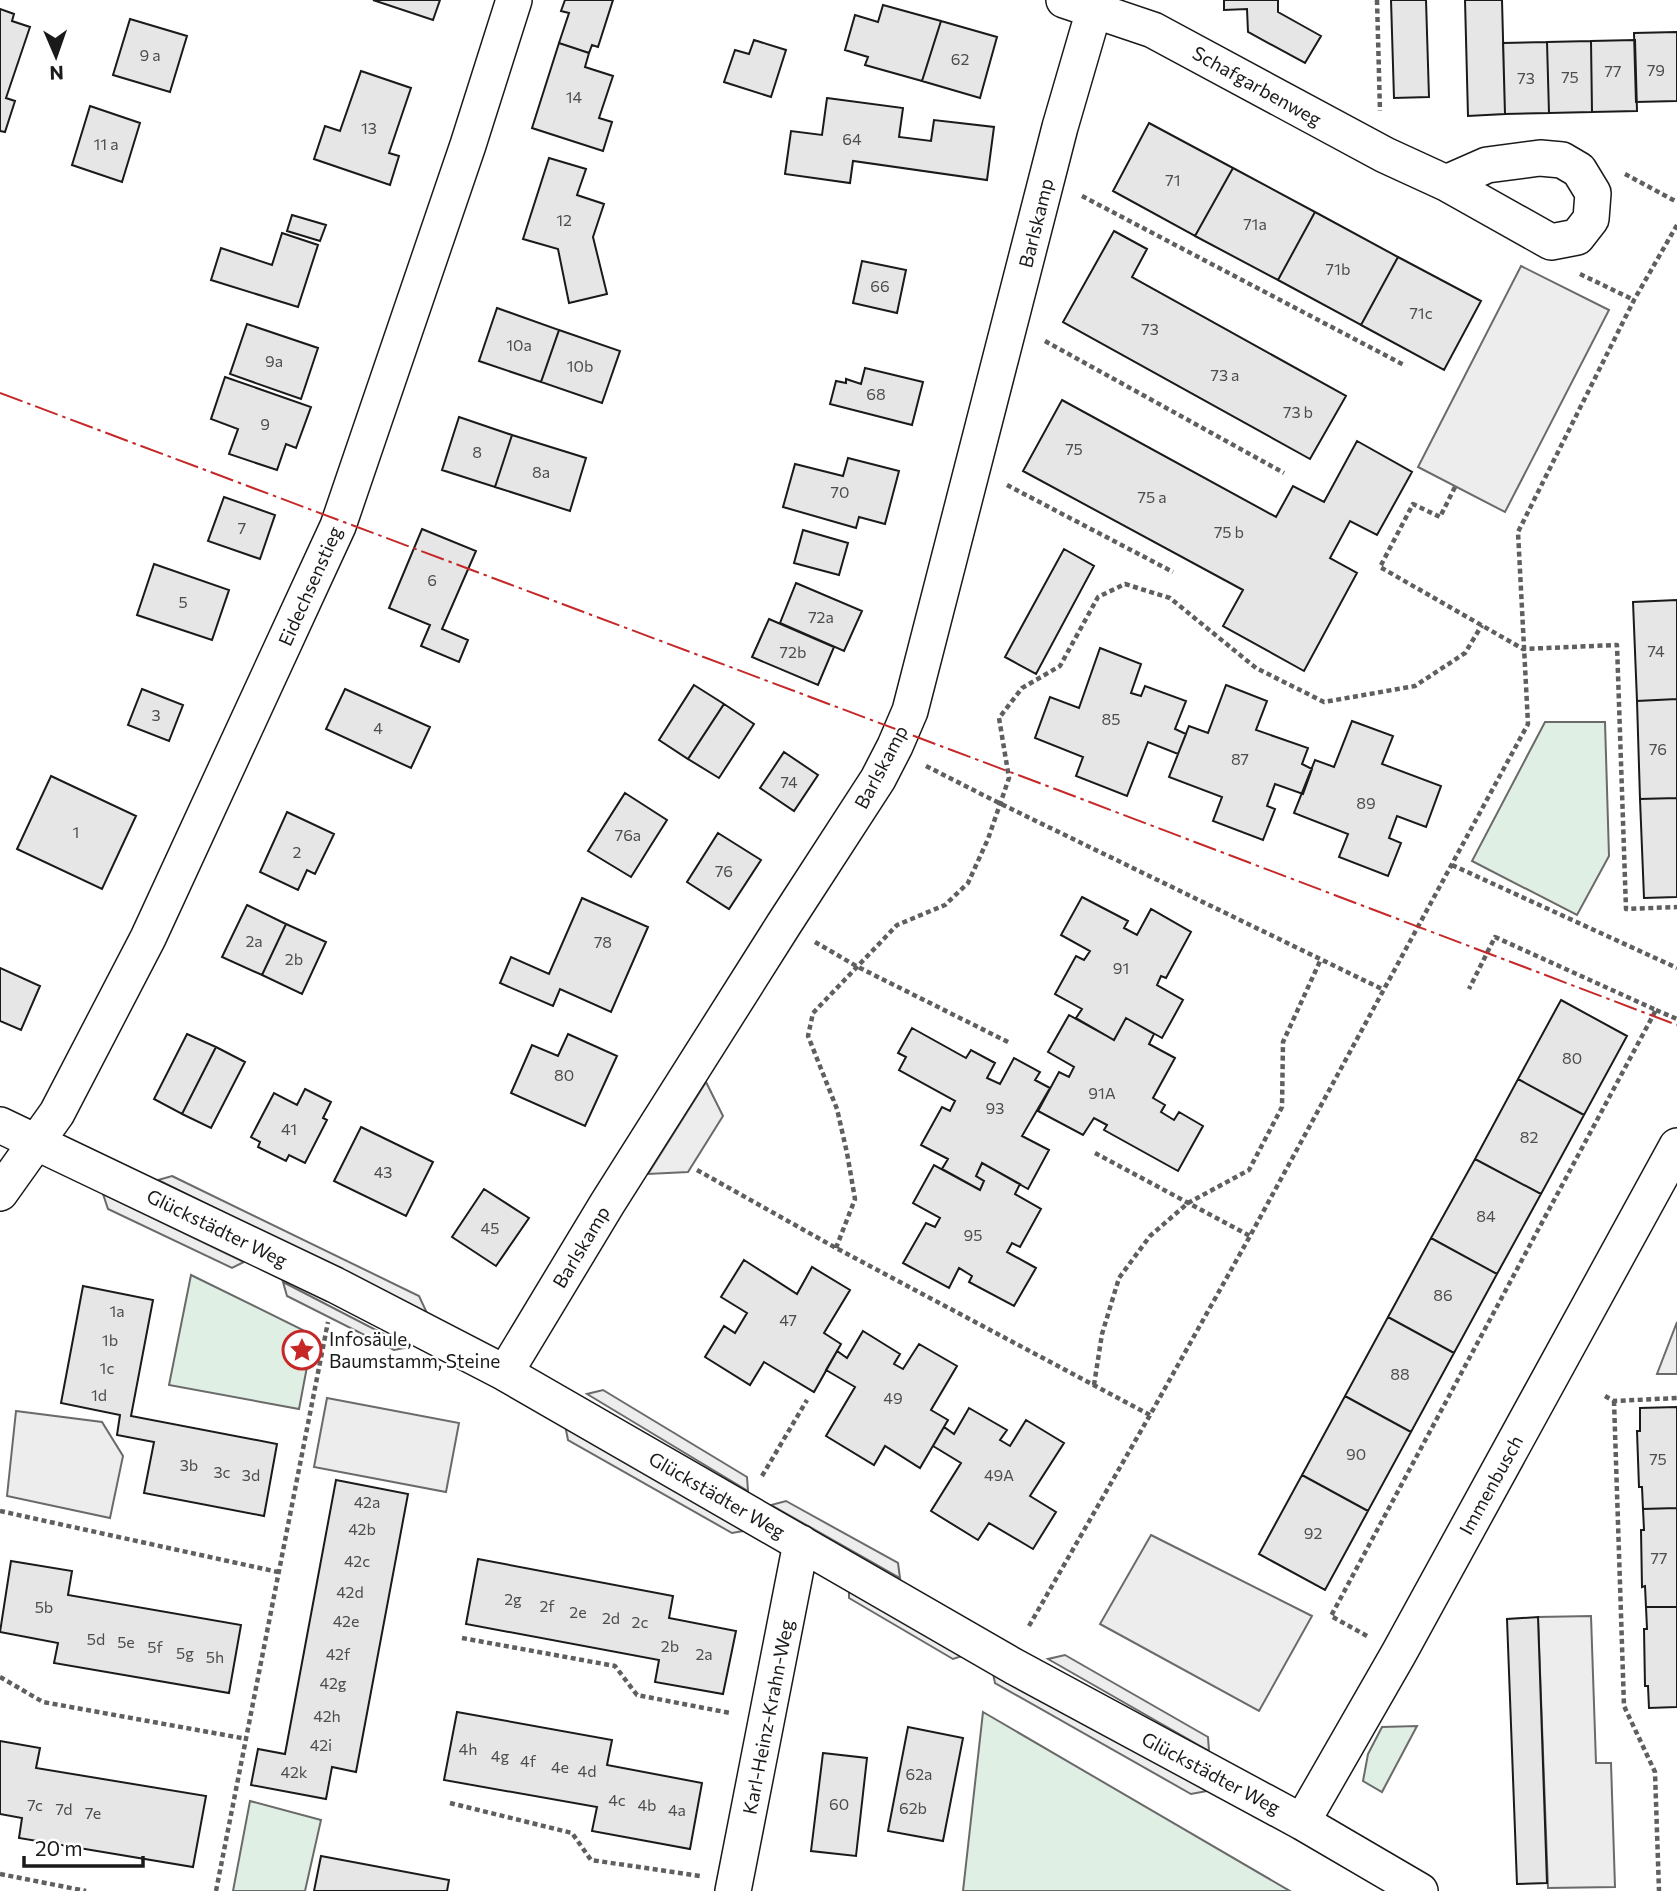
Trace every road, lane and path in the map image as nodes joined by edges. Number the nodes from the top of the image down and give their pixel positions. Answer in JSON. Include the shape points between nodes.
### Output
{"nodes":[{"id":1,"x":514,"y":0,"type":"edge"},
{"id":2,"x":1377,"y":0,"type":"edge"},
{"id":3,"x":1085,"y":3,"type":"edge"},
{"id":4,"x":1381,"y":123,"type":"dead end"},
{"id":5,"x":1615,"y":169,"type":"dead end"},
{"id":6,"x":1446,"y":183,"type":"dead end"},
{"id":7,"x":1081,"y":195,"type":"dead end"},
{"id":8,"x":1677,"y":202,"type":"edge"},
{"id":9,"x":1677,"y":225,"type":"edge"},
{"id":10,"x":1577,"y":273,"type":"dead end"},
{"id":11,"x":1634,"y":300,"type":"junction"},
{"id":12,"x":1044,"y":341,"type":"dead end"},
{"id":13,"x":1404,"y":365,"type":"dead end"},
{"id":14,"x":1284,"y":473,"type":"dead end"},
{"id":15,"x":1004,"y":483,"type":"dead end"},
{"id":16,"x":1455,"y":487,"type":"dead end"},
{"id":17,"x":1173,"y":572,"type":"dead end"},
{"id":18,"x":1482,"y":625,"type":"junction"},
{"id":19,"x":1524,"y":649,"type":"junction"},
{"id":20,"x":917,"y":761,"type":"dead end"},
{"id":21,"x":999,"y":803,"type":"junction"},
{"id":22,"x":1451,"y":864,"type":"junction"},
{"id":23,"x":1677,"y":907,"type":"edge"},
{"id":24,"x":807,"y":937,"type":"dead end"},
{"id":25,"x":1321,"y":959,"type":"junction"},
{"id":26,"x":858,"y":967,"type":"junction"},
{"id":27,"x":1677,"y":968,"type":"edge"},
{"id":28,"x":1469,"y":989,"type":"dead end"},
{"id":29,"x":1384,"y":990,"type":"junction"},
{"id":30,"x":1656,"y":1010,"type":"junction"},
{"id":31,"x":1677,"y":1019,"type":"edge"},
{"id":32,"x":1010,"y":1043,"type":"dead end"},
{"id":33,"x":0,"y":1125,"type":"edge"},
{"id":34,"x":36,"y":1142,"type":"junction"},
{"id":35,"x":1677,"y":1146,"type":"edge"},
{"id":36,"x":1095,"y":1153,"type":"dead end"},
{"id":37,"x":697,"y":1170,"type":"dead end"},
{"id":38,"x":0,"y":1193,"type":"edge"},
{"id":39,"x":1188,"y":1203,"type":"junction"},
{"id":40,"x":1250,"y":1236,"type":"junction"},
{"id":41,"x":835,"y":1248,"type":"junction"},
{"id":42,"x":335,"y":1285,"type":"junction"},
{"id":43,"x":505,"y":1373,"type":"junction"},
{"id":44,"x":1094,"y":1384,"type":"junction"},
{"id":45,"x":1605,"y":1396,"type":"dead end"},
{"id":46,"x":1677,"y":1398,"type":"edge"},
{"id":47,"x":807,"y":1401,"type":"dead end"},
{"id":48,"x":1614,"y":1401,"type":"junction"},
{"id":49,"x":1150,"y":1415,"type":"junction"},
{"id":50,"x":762,"y":1476,"type":"dead end"},
{"id":51,"x":0,"y":1511,"type":"edge"},
{"id":52,"x":801,"y":1544,"type":"junction"},
{"id":53,"x":278,"y":1572,"type":"junction"},
{"id":54,"x":1028,"y":1626,"type":"dead end"},
{"id":55,"x":462,"y":1638,"type":"dead end"},
{"id":56,"x":1399,"y":1653,"type":"junction"},
{"id":57,"x":0,"y":1677,"type":"edge"},
{"id":58,"x":767,"y":1720,"type":"junction"},
{"id":59,"x":247,"y":1739,"type":"junction"},
{"id":60,"x":450,"y":1803,"type":"dead end"},
{"id":61,"x":1302,"y":1822,"type":"junction"},
{"id":62,"x":0,"y":1874,"type":"edge"},
{"id":63,"x":734,"y":1886,"type":"edge"},
{"id":64,"x":86,"y":1891,"type":"edge"},
{"id":65,"x":216,"y":1891,"type":"edge"},
{"id":66,"x":1420,"y":1891,"type":"edge"},
{"id":67,"x":1659,"y":1891,"type":"edge"}],
"edges":[{"from":1,"to":34,"type":"street","name":"Eidechsenstieg","via":[[338,526],[148,938],[57,1113]]},
{"from":2,"to":4,"type":"path"},
{"from":3,"to":6,"type":"street","name":"Schafgarbenweg","via":[[1153,30]]},
{"from":3,"to":43,"type":"street","name":"Barlskamp","via":[[1060,127],[910,711],[878,779]]},
{"from":5,"to":8,"type":"path"},
{"from":7,"to":13,"type":"path"},
{"from":9,"to":11,"type":"path"},
{"from":10,"to":11,"type":"path"},
{"from":11,"to":19,"type":"path","via":[[1518,532]]},
{"from":12,"to":14,"type":"path"},
{"from":15,"to":17,"type":"path"},
{"from":16,"to":18,"type":"path","via":[[1440,517],[1413,504],[1380,567]]},
{"from":18,"to":19,"type":"path"},
{"from":18,"to":21,"type":"path","via":[[1465,653],[1415,686],[1324,702],[1256,668],[1170,598],[1125,584],[1098,597],[1060,666],[1022,688],[999,718],[1009,778]]},
{"from":19,"to":22,"type":"path","via":[[1528,724]]},
{"from":19,"to":23,"type":"path","via":[[1616,645],[1626,909]]},
{"from":20,"to":21,"type":"path","name":"Barlskamp"},
{"from":21,"to":25,"type":"path","name":"Barlskamp"},
{"from":21,"to":26,"type":"path","via":[[968,883],[945,905],[897,925]]},
{"from":22,"to":27,"type":"path"},
{"from":22,"to":29,"type":"path"},
{"from":24,"to":26,"type":"path"},
{"from":25,"to":29,"type":"path","name":"Barlskamp"},
{"from":25,"to":39,"type":"path","via":[[1283,1042],[1282,1107],[1249,1170]]},
{"from":26,"to":32,"type":"path"},
{"from":26,"to":41,"type":"path","via":[[813,1013],[808,1036],[836,1109],[855,1199]]},
{"from":28,"to":30,"type":"path","via":[[1495,937]]},
{"from":29,"to":40,"type":"path"},
{"from":30,"to":31,"type":"path"},
{"from":30,"to":56,"type":"path","via":[[1331,1616]]},
{"from":33,"to":34,"type":"street","name":"Glückstädter Weg"},
{"from":34,"to":38,"type":"street","name":"Eidechsenstieg"},
{"from":34,"to":42,"type":"street","name":"Glückstädter Weg"},
{"from":35,"to":56,"type":"street","name":"Immenbusch"},
{"from":36,"to":39,"type":"path"},
{"from":37,"to":41,"type":"path"},
{"from":39,"to":40,"type":"path"},
{"from":39,"to":44,"type":"path","via":[[1150,1236],[1119,1278],[1102,1334]]},
{"from":40,"to":49,"type":"path"},
{"from":41,"to":44,"type":"path"},
{"from":42,"to":43,"type":"street","name":"Glückstädter Weg"},
{"from":42,"to":53,"type":"path"},
{"from":43,"to":52,"type":"street","name":"Glückstädter Weg"},
{"from":44,"to":49,"type":"path"},
{"from":45,"to":48,"type":"path"},
{"from":46,"to":48,"type":"path"},
{"from":47,"to":50,"type":"path"},
{"from":48,"to":67,"type":"path","via":[[1624,1706],[1655,1772]]},
{"from":49,"to":54,"type":"path"},
{"from":51,"to":53,"type":"path"},
{"from":52,"to":58,"type":"street","name":"Karl-Heinz-Krahn-Weg"},
{"from":52,"to":61,"type":"street","name":"Glückstädter Weg","via":[[1015,1667]]},
{"from":53,"to":59,"type":"path"},
{"from":55,"to":58,"type":"path","via":[[615,1667],[637,1695]]},
{"from":56,"to":61,"type":"street","name":"Immenbusch"},
{"from":57,"to":59,"type":"path","via":[[43,1702]]},
{"from":58,"to":63,"type":"street","name":"Karl-Heinz-Krahn-Weg"},
{"from":59,"to":65,"type":"path"},
{"from":60,"to":63,"type":"path","via":[[572,1833],[591,1860]]},
{"from":61,"to":66,"type":"street","name":"Glückstädter Weg"},
{"from":62,"to":64,"type":"path"}]}
